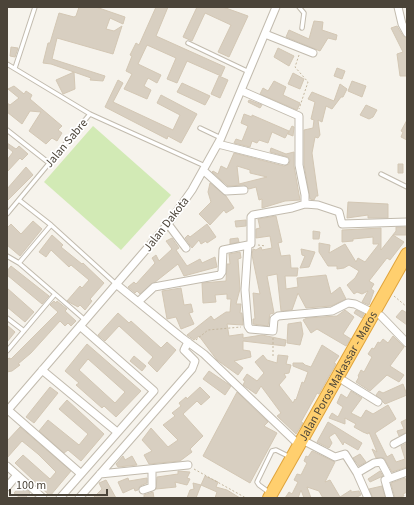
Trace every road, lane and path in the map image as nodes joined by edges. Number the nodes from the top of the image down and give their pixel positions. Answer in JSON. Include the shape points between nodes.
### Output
{"nodes":[{"id":1,"x":35,"y":7,"type":"edge"},
{"id":2,"x":276,"y":7,"type":"edge"},
{"id":3,"x":299,"y":7,"type":"edge"},
{"id":4,"x":398,"y":7,"type":"edge"},
{"id":5,"x":302,"y":28,"type":"dead end"},
{"id":6,"x":407,"y":33,"type":"edge"},
{"id":7,"x":265,"y":34,"type":"junction"},
{"id":8,"x":188,"y":43,"type":"dead end"},
{"id":9,"x":301,"y":49,"type":"junction"},
{"id":10,"x":313,"y":53,"type":"dead end"},
{"id":11,"x":7,"y":64,"type":"edge"},
{"id":12,"x":15,"y":68,"type":"junction"},
{"id":13,"x":250,"y":72,"type":"junction"},
{"id":14,"x":242,"y":91,"type":"junction"},
{"id":15,"x":90,"y":114,"type":"junction"},
{"id":16,"x":298,"y":114,"type":"junction"},
{"id":17,"x":200,"y":128,"type":"dead end"},
{"id":18,"x":7,"y":130,"type":"edge"},
{"id":19,"x":11,"y":133,"type":"junction"},
{"id":20,"x":7,"y":138,"type":"edge"},
{"id":21,"x":220,"y":141,"type":"junction"},
{"id":22,"x":285,"y":161,"type":"dead end"},
{"id":23,"x":49,"y":164,"type":"junction"},
{"id":24,"x":205,"y":169,"type":"junction"},
{"id":25,"x":381,"y":174,"type":"dead end"},
{"id":26,"x":407,"y":187,"type":"edge"},
{"id":27,"x":244,"y":190,"type":"dead end"},
{"id":28,"x":19,"y":200,"type":"junction"},
{"id":29,"x":305,"y":204,"type":"junction"},
{"id":30,"x":7,"y":214,"type":"edge"},
{"id":31,"x":407,"y":222,"type":"edge"},
{"id":32,"x":168,"y":224,"type":"junction"},
{"id":33,"x":51,"y":226,"type":"junction"},
{"id":34,"x":249,"y":244,"type":"junction"},
{"id":35,"x":266,"y":246,"type":"dead end"},
{"id":36,"x":186,"y":248,"type":"dead end"},
{"id":37,"x":407,"y":254,"type":"edge"},
{"id":38,"x":7,"y":256,"type":"edge"},
{"id":39,"x":19,"y":263,"type":"junction"},
{"id":40,"x":407,"y":269,"type":"edge"},
{"id":41,"x":116,"y":284,"type":"junction"},
{"id":42,"x":55,"y":294,"type":"junction"},
{"id":43,"x":392,"y":295,"type":"junction"},
{"id":44,"x":139,"y":301,"type":"junction"},
{"id":45,"x":407,"y":307,"type":"edge"},
{"id":46,"x":377,"y":315,"type":"junction"},
{"id":47,"x":7,"y":318,"type":"edge"},
{"id":48,"x":82,"y":323,"type":"junction"},
{"id":49,"x":248,"y":326,"type":"junction"},
{"id":50,"x":273,"y":331,"type":"junction"},
{"id":51,"x":24,"y":332,"type":"junction"},
{"id":52,"x":407,"y":342,"type":"edge"},
{"id":53,"x":190,"y":343,"type":"junction"},
{"id":54,"x":7,"y":351,"type":"edge"},
{"id":55,"x":272,"y":356,"type":"dead end"},
{"id":56,"x":42,"y":370,"type":"junction"},
{"id":57,"x":344,"y":381,"type":"junction"},
{"id":58,"x":378,"y":402,"type":"dead end"},
{"id":59,"x":8,"y":410,"type":"edge"},
{"id":60,"x":116,"y":432,"type":"junction"},
{"id":61,"x":407,"y":437,"type":"edge"},
{"id":62,"x":303,"y":444,"type":"junction"},
{"id":63,"x":394,"y":444,"type":"dead end"},
{"id":64,"x":291,"y":458,"type":"junction"},
{"id":65,"x":188,"y":465,"type":"joint"},
{"id":66,"x":7,"y":466,"type":"edge"},
{"id":67,"x":152,"y":470,"type":"junction"},
{"id":68,"x":407,"y":472,"type":"edge"},
{"id":69,"x":80,"y":473,"type":"junction"},
{"id":70,"x":357,"y":473,"type":"junction"},
{"id":71,"x":100,"y":474,"type":"junction"},
{"id":72,"x":17,"y":475,"type":"junction"},
{"id":73,"x":389,"y":477,"type":"junction"},
{"id":74,"x":7,"y":487,"type":"edge"},
{"id":75,"x":142,"y":490,"type":"dead end"},
{"id":76,"x":272,"y":496,"type":"edge"},
{"id":77,"x":44,"y":498,"type":"edge"},
{"id":78,"x":60,"y":498,"type":"edge"},
{"id":79,"x":79,"y":498,"type":"edge"},
{"id":80,"x":246,"y":498,"type":"edge"},
{"id":81,"x":368,"y":498,"type":"edge"},
{"id":82,"x":390,"y":498,"type":"edge"}],
"edges":[{"from":1,"to":12,"type":"lane"},
{"from":2,"to":7,"type":"street","name":"Jalan Dakota"},
{"from":3,"to":5,"type":"lane","via":[[304,13]]},
{"from":4,"to":6,"type":"street"},
{"from":7,"to":9,"type":"street"},
{"from":7,"to":13,"type":"street","name":"Jalan Dakota"},
{"from":8,"to":13,"type":"lane"},
{"from":9,"to":10,"type":"street"},
{"from":9,"to":16,"type":"path","via":[[295,67],[308,82]]},
{"from":11,"to":12,"type":"lane"},
{"from":12,"to":15,"type":"lane"},
{"from":13,"to":14,"type":"street","name":"Jalan Dakota"},
{"from":14,"to":16,"type":"street"},
{"from":14,"to":21,"type":"street","name":"Jalan Dakota"},
{"from":15,"to":23,"type":"lane","name":"Jalan Sabre"},
{"from":15,"to":24,"type":"lane","name":"Jalan Sabre"},
{"from":16,"to":29,"type":"street","via":[[299,168]]},
{"from":17,"to":21,"type":"lane"},
{"from":18,"to":19,"type":"lane"},
{"from":19,"to":20,"type":"lane"},
{"from":19,"to":23,"type":"lane"},
{"from":21,"to":22,"type":"street"},
{"from":21,"to":24,"type":"street","name":"Jalan Dakota"},
{"from":23,"to":28,"type":"lane","name":"Jalan Sabre"},
{"from":24,"to":27,"type":"street","via":[[226,191]]},
{"from":24,"to":32,"type":"street","name":"Jalan Dakota"},
{"from":25,"to":26,"type":"lane"},
{"from":28,"to":30,"type":"lane","name":"Jalan Sabre"},
{"from":28,"to":33,"type":"lane"},
{"from":29,"to":31,"type":"street","via":[[318,205],[339,212],[342,224]]},
{"from":29,"to":34,"type":"street","via":[[252,216]]},
{"from":32,"to":36,"type":"street"},
{"from":32,"to":41,"type":"street","name":"Jalan Dakota"},
{"from":33,"to":39,"type":"lane"},
{"from":33,"to":41,"type":"lane"},
{"from":34,"to":35,"type":"path"},
{"from":34,"to":44,"type":"street","via":[[223,250],[220,275],[154,287]]},
{"from":34,"to":49,"type":"street","via":[[245,295]]},
{"from":37,"to":46,"type":"highway","name":"Jalan Poros Makassar - Maros"},
{"from":38,"to":39,"type":"lane"},
{"from":39,"to":42,"type":"lane"},
{"from":40,"to":43,"type":"highway","name":"Jalan Poros Makassar - Maros"},
{"from":41,"to":44,"type":"street"},
{"from":41,"to":48,"type":"street","name":"Jalan Dakota"},
{"from":42,"to":48,"type":"lane"},
{"from":42,"to":51,"type":"lane"},
{"from":43,"to":45,"type":"path"},
{"from":43,"to":46,"type":"highway","name":"Jalan Poros Makassar - Maros"},
{"from":44,"to":53,"type":"street"},
{"from":46,"to":50,"type":"street","via":[[348,303],[332,311],[278,316],[274,319]]},
{"from":46,"to":52,"type":"street"},
{"from":46,"to":57,"type":"highway","name":"Jalan Poros Makassar - Maros"},
{"from":46,"to":62,"type":"highway","name":"Jalan Poros Makassar - Maros"},
{"from":47,"to":51,"type":"lane"},
{"from":48,"to":56,"type":"street","name":"Jalan Dakota"},
{"from":48,"to":60,"type":"street","via":[[153,390]]},
{"from":49,"to":50,"type":"street","via":[[252,329]]},
{"from":49,"to":53,"type":"path","via":[[208,330]]},
{"from":50,"to":55,"type":"path"},
{"from":51,"to":54,"type":"lane"},
{"from":53,"to":62,"type":"street"},
{"from":53,"to":71,"type":"street","via":[[184,350],[195,361],[192,369]]},
{"from":56,"to":59,"type":"street","name":"Jalan Dakota"},
{"from":56,"to":60,"type":"street"},
{"from":57,"to":58,"type":"street"},
{"from":57,"to":62,"type":"highway","name":"Jalan Poros Makassar - Maros"},
{"from":59,"to":69,"type":"street"},
{"from":60,"to":69,"type":"street"},
{"from":61,"to":63,"type":"street"},
{"from":62,"to":64,"type":"highway","name":"Jalan Poros Makassar - Maros"},
{"from":62,"to":70,"type":"street","via":[[335,457],[345,454]]},
{"from":62,"to":76,"type":"highway","name":"Jalan Poros Makassar - Maros"},
{"from":64,"to":76,"type":"highway","name":"Jalan Poros Makassar - Maros"},
{"from":64,"to":76,"type":"lane","via":[[276,450],[272,451],[257,482]]},
{"from":65,"to":67,"type":"street"},
{"from":65,"to":80,"type":"path"},
{"from":66,"to":72,"type":"street"},
{"from":67,"to":71,"type":"street"},
{"from":67,"to":75,"type":"street","via":[[152,487]]},
{"from":68,"to":73,"type":"street"},
{"from":69,"to":78,"type":"street"},
{"from":70,"to":73,"type":"street","via":[[374,463],[381,462]]},
{"from":70,"to":81,"type":"street"},
{"from":71,"to":79,"type":"street"},
{"from":72,"to":74,"type":"street"},
{"from":72,"to":77,"type":"street"},
{"from":73,"to":82,"type":"street","via":[[385,480]]}]}
